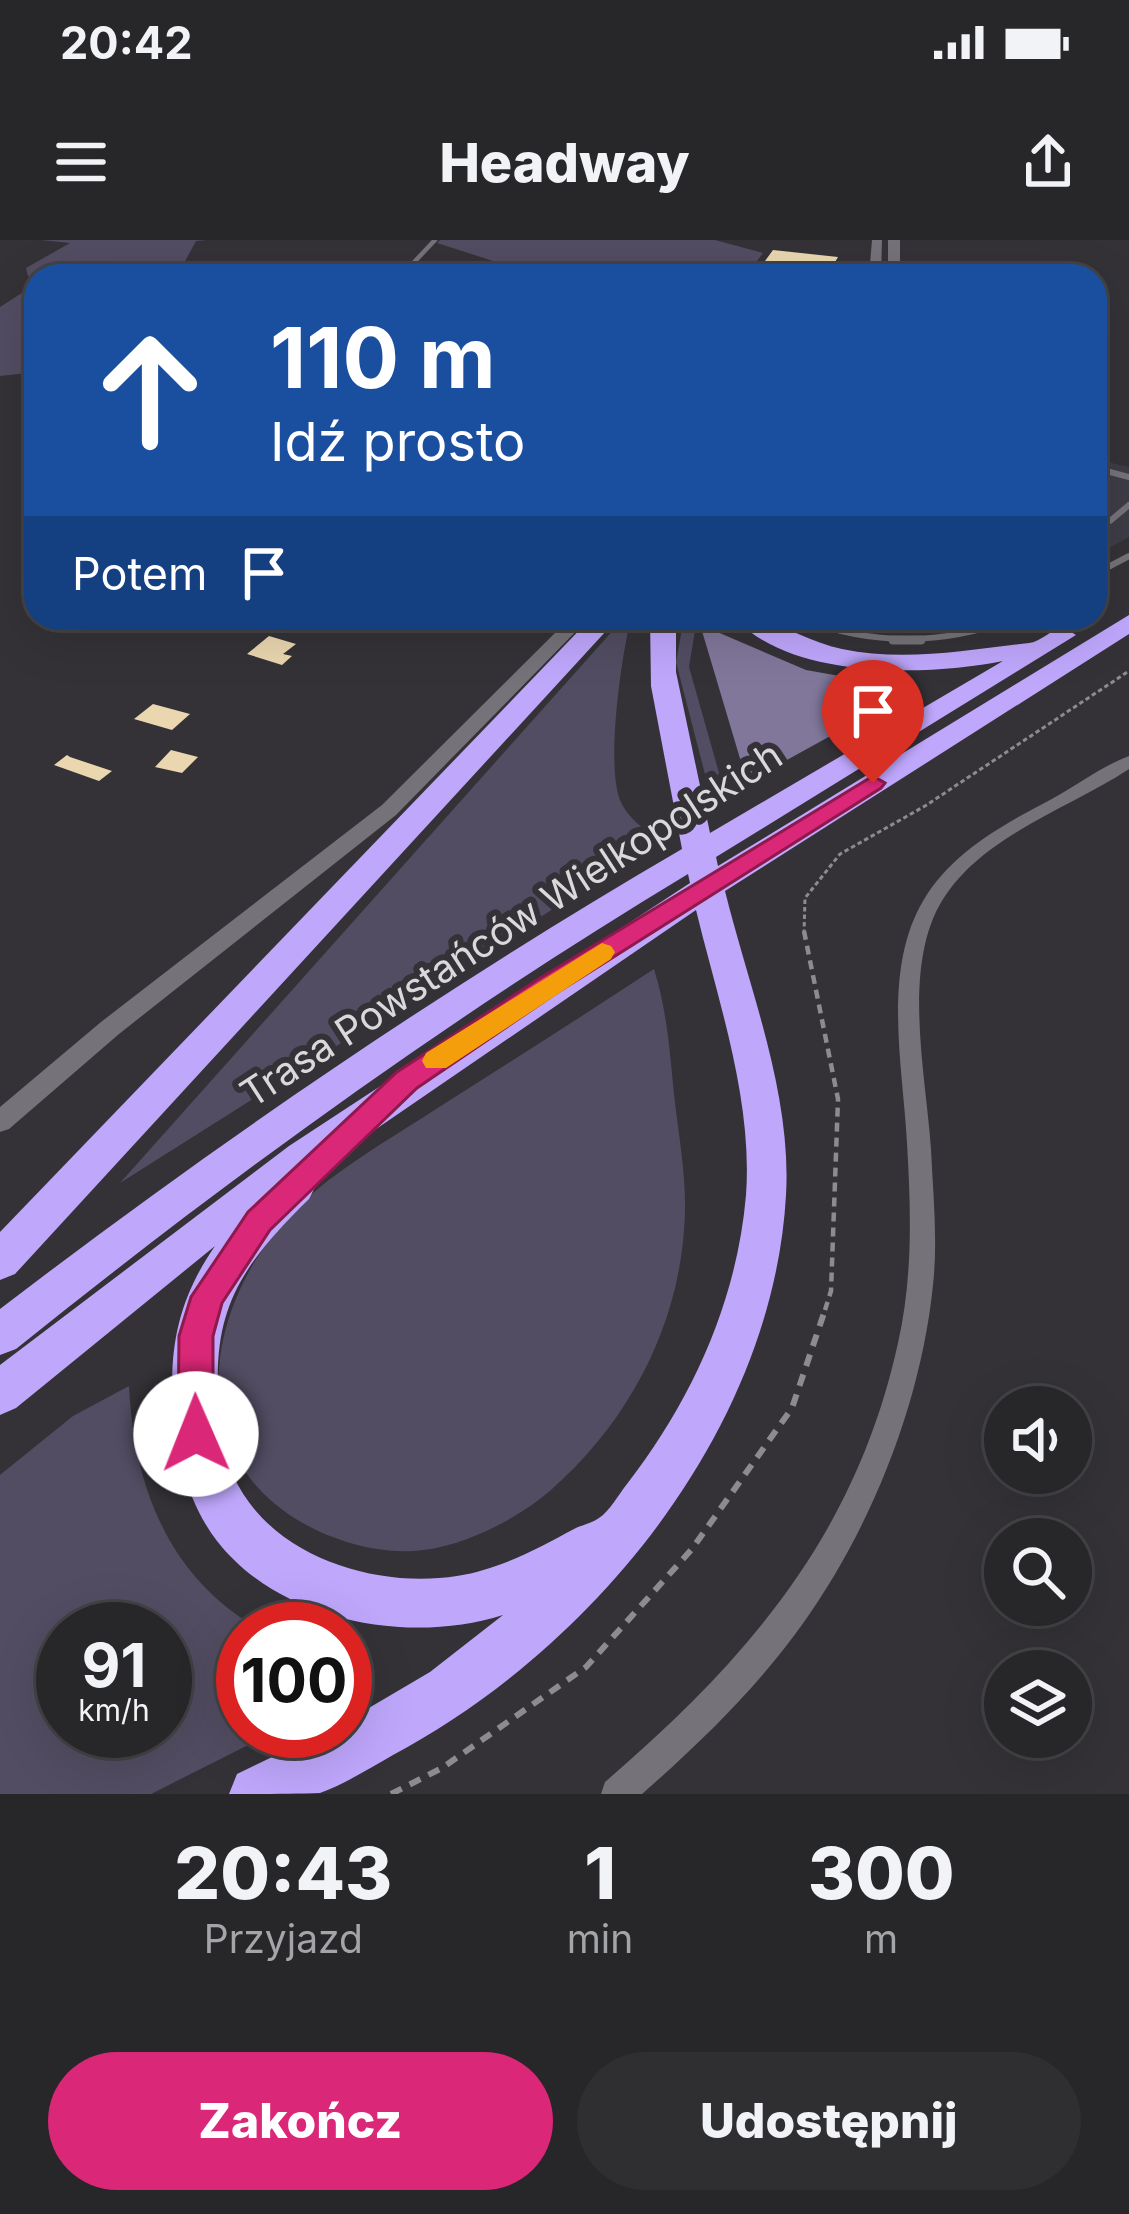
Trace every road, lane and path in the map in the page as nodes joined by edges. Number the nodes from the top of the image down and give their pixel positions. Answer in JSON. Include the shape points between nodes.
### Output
{"nodes":[{"id":1,"x":435,"y":240,"type":"edge"},
{"id":2,"x":412,"y":264,"type":"edge"},
{"id":3,"x":1129,"y":623,"type":"edge"},
{"id":4,"x":568,"y":630,"type":"edge"},
{"id":5,"x":594,"y":630,"type":"edge"},
{"id":6,"x":663,"y":630,"type":"edge"},
{"id":7,"x":772,"y":630,"type":"edge"},
{"id":8,"x":828,"y":630,"type":"edge"},
{"id":9,"x":981,"y":630,"type":"edge"},
{"id":10,"x":1062,"y":630,"type":"edge"},
{"id":11,"x":1070,"y":630,"type":"edge"},
{"id":12,"x":1129,"y":761,"type":"edge"},
{"id":13,"x":407,"y":1080,"type":"junction"},
{"id":14,"x":0,"y":1122,"type":"edge"},
{"id":15,"x":0,"y":1261,"type":"edge"},
{"id":16,"x":0,"y":1336,"type":"edge"},
{"id":17,"x":0,"y":1393,"type":"edge"},
{"id":18,"x":622,"y":1529,"type":"junction"},
{"id":19,"x":257,"y":1794,"type":"edge"},
{"id":20,"x":617,"y":1794,"type":"edge"}],
"edges":[{"from":1,"to":2,"type":"lane"},
{"from":3,"to":13,"type":"highway","name":"Trasa Powstańców Wielkopolskich"},
{"from":4,"to":14,"type":"street","via":[[389,810]]},
{"from":5,"to":15,"type":"highway"},
{"from":6,"to":18,"type":"highway","via":[[664,682],[762,1134],[766,1190],[762,1238],[729,1351],[663,1474]]},
{"from":7,"to":10,"type":"highway","via":[[814,651],[902,664],[1003,654]]},
{"from":8,"to":9,"type":"lane","via":[[910,640]]},
{"from":11,"to":16,"type":"highway","name":"Trasa Powstańców Wielkopolskich","via":[[392,1046]]},
{"from":12,"to":20,"type":"street","via":[[982,848],[930,905],[911,1000],[920,1298],[874,1463],[770,1644],[694,1727]]},
{"from":13,"to":17,"type":"highway","name":"Trasa Powstańców Wielkopolskich"},
{"from":13,"to":18,"type":"highway","via":[[259,1221],[208,1297],[196,1336],[195,1416],[209,1485],[241,1532],[289,1570],[412,1604],[512,1586]]},
{"from":18,"to":19,"type":"highway","via":[[561,1599],[445,1694]]}]}
